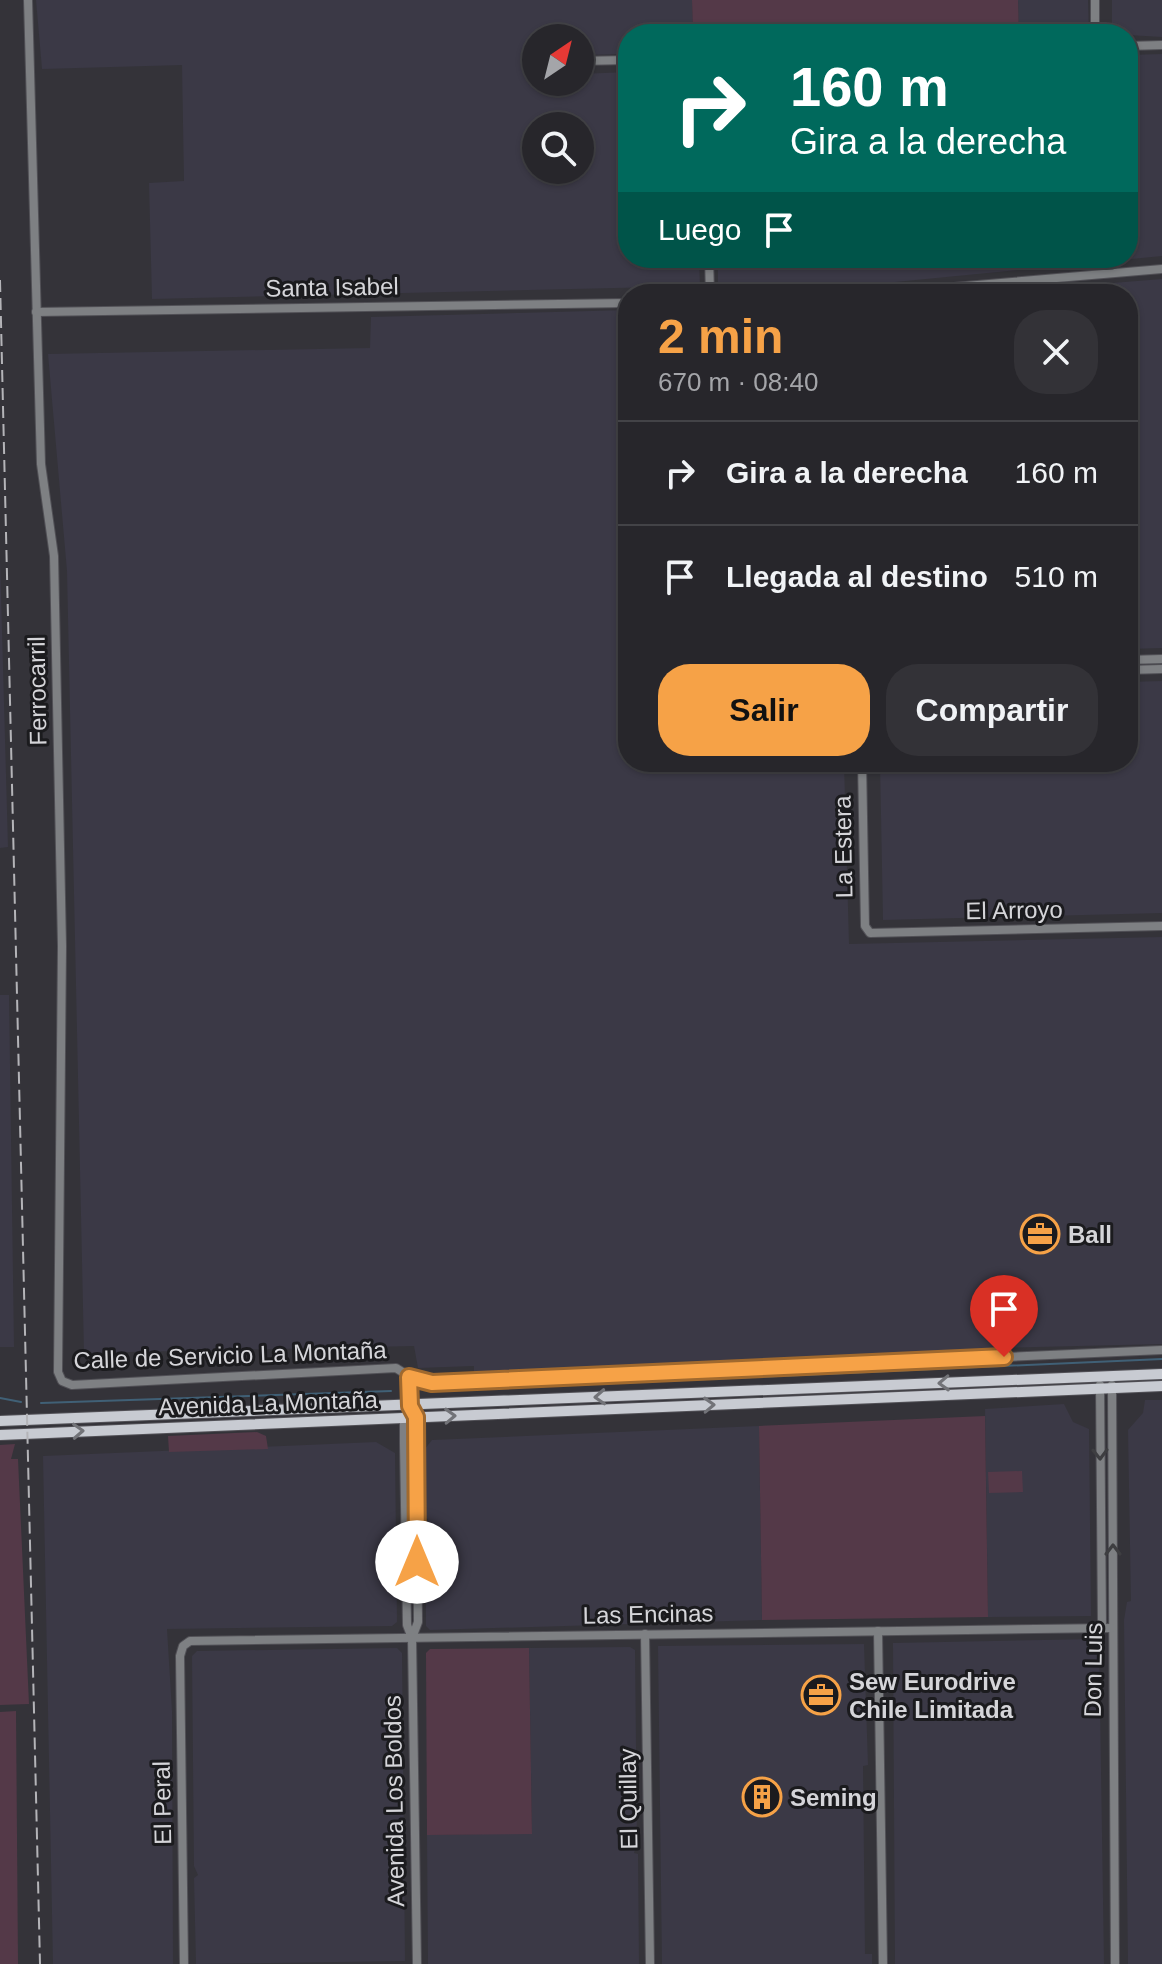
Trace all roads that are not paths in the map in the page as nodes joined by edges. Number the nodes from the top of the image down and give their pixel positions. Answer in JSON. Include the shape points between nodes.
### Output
{"nodes":[{"id":1,"x":28,"y":0,"type":"edge"},
{"id":2,"x":1095,"y":0,"type":"edge"},
{"id":3,"x":1095,"y":24,"type":"edge"},
{"id":4,"x":1162,"y":45,"type":"edge"},
{"id":5,"x":1138,"y":46,"type":"edge"},
{"id":6,"x":618,"y":60,"type":"edge"},
{"id":7,"x":594,"y":61,"type":"edge"},
{"id":8,"x":1162,"y":269,"type":"edge"},
{"id":9,"x":988,"y":284,"type":"edge"},
{"id":10,"x":618,"y":303,"type":"edge"},
{"id":11,"x":36,"y":312,"type":"junction"},
{"id":12,"x":1162,"y":659,"type":"edge"},
{"id":13,"x":1138,"y":660,"type":"edge"},
{"id":14,"x":1162,"y":669,"type":"edge"},
{"id":15,"x":1138,"y":670,"type":"edge"},
{"id":16,"x":862,"y":772,"type":"edge"},
{"id":17,"x":1162,"y":926,"type":"edge"},
{"id":18,"x":867,"y":931,"type":"joint"},
{"id":19,"x":1162,"y":1350,"type":"edge"},
{"id":20,"x":1162,"y":1374,"type":"edge"},
{"id":21,"x":409,"y":1377,"type":"junction"},
{"id":22,"x":62,"y":1381,"type":"joint"},
{"id":23,"x":1100,"y":1382,"type":"junction"},
{"id":24,"x":1112,"y":1382,"type":"junction"},
{"id":25,"x":1162,"y":1386,"type":"edge"},
{"id":26,"x":410,"y":1406,"type":"junction"},
{"id":27,"x":416,"y":1417,"type":"junction"},
{"id":28,"x":404,"y":1418,"type":"junction"},
{"id":29,"x":0,"y":1421,"type":"edge"},
{"id":30,"x":0,"y":1435,"type":"edge"},
{"id":31,"x":1102,"y":1628,"type":"junction"},
{"id":32,"x":1112,"y":1628,"type":"junction"},
{"id":33,"x":878,"y":1631,"type":"junction"},
{"id":34,"x":645,"y":1634,"type":"junction"},
{"id":35,"x":412,"y":1638,"type":"junction"},
{"id":36,"x":185,"y":1644,"type":"joint"},
{"id":37,"x":184,"y":1964,"type":"edge"},
{"id":38,"x":417,"y":1964,"type":"edge"},
{"id":39,"x":650,"y":1964,"type":"edge"},
{"id":40,"x":883,"y":1964,"type":"edge"},
{"id":41,"x":1115,"y":1964,"type":"edge"}],
"edges":[{"from":1,"to":11,"type":"street","name":"Ferrocarril"},
{"from":2,"to":3,"type":"street"},
{"from":4,"to":5,"type":"street"},
{"from":6,"to":7,"type":"street"},
{"from":8,"to":9,"type":"street"},
{"from":10,"to":11,"type":"street","name":"Santa Isabel"},
{"from":11,"to":22,"type":"street","name":"Ferrocarril","via":[[41,464],[55,588]]},
{"from":12,"to":13,"type":"street"},
{"from":14,"to":15,"type":"street"},
{"from":16,"to":18,"type":"street","name":"La Estera"},
{"from":17,"to":18,"type":"street","name":"El Arroyo"},
{"from":19,"to":21,"type":"street","name":"Calle de Servicio La Montaña","via":[[432,1383]]},
{"from":20,"to":24,"type":"main road","name":"Avenida La Montaña"},
{"from":21,"to":22,"type":"street","name":"Calle de Servicio La Montaña","via":[[396,1368],[75,1385]]},
{"from":21,"to":26,"type":"street","name":"Avenida Los Boldos"},
{"from":23,"to":24,"type":"main road","name":"Avenida La Montaña"},
{"from":23,"to":26,"type":"main road","name":"Avenida La Montaña","one_way":true},
{"from":27,"to":23,"type":"main road","name":"Avenida La Montaña","one_way":true},
{"from":23,"to":31,"type":"street","one_way":true},
{"from":24,"to":25,"type":"main road","name":"Avenida La Montaña"},
{"from":32,"to":24,"type":"street","name":"Don Luis","one_way":true},
{"from":26,"to":27,"type":"street","name":"Avenida Los Boldos"},
{"from":26,"to":28,"type":"street","name":"Avenida Los Boldos"},
{"from":26,"to":29,"type":"main road","name":"Avenida La Montaña"},
{"from":27,"to":28,"type":"main road","name":"Avenida La Montaña"},
{"from":27,"to":35,"type":"street","name":"Avenida Los Boldos","via":[[418,1622]]},
{"from":30,"to":28,"type":"main road","name":"Avenida La Montaña","one_way":true},
{"from":28,"to":35,"type":"street","name":"Avenida Los Boldos","via":[[407,1625]]},
{"from":31,"to":32,"type":"street","name":"Las Encinas"},
{"from":31,"to":33,"type":"street","name":"Las Encinas"},
{"from":32,"to":41,"type":"street","name":"Don Luis"},
{"from":33,"to":34,"type":"street","name":"Las Encinas"},
{"from":33,"to":40,"type":"street"},
{"from":34,"to":35,"type":"street","name":"Las Encinas"},
{"from":34,"to":39,"type":"street","name":"El Quillay"},
{"from":35,"to":36,"type":"street","name":"Las Encinas"},
{"from":35,"to":38,"type":"street","name":"Avenida Los Boldos"},
{"from":36,"to":37,"type":"street","name":"El Peral","via":[[180,1656]]}]}
